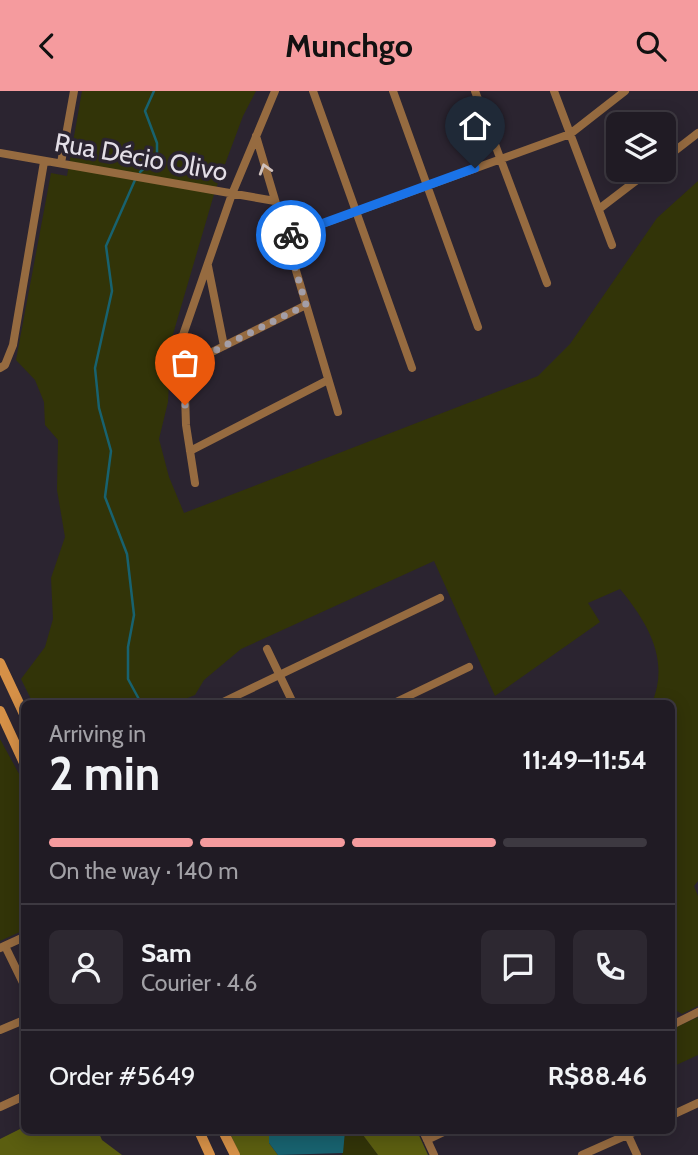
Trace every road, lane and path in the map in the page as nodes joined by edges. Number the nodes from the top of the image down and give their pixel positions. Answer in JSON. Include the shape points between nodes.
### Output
{"nodes":[{"id":1,"x":74,"y":91,"type":"edge"},
{"id":2,"x":275,"y":91,"type":"edge"},
{"id":3,"x":313,"y":91,"type":"edge"},
{"id":4,"x":393,"y":91,"type":"edge"},
{"id":5,"x":475,"y":91,"type":"edge"},
{"id":6,"x":554,"y":91,"type":"edge"},
{"id":7,"x":625,"y":91,"type":"edge"},
{"id":8,"x":698,"y":133,"type":"edge"},
{"id":9,"x":570,"y":134,"type":"junction"},
{"id":10,"x":256,"y":137,"type":"junction"},
{"id":11,"x":676,"y":150,"type":"edge"},
{"id":12,"x":0,"y":153,"type":"edge"},
{"id":13,"x":501,"y":159,"type":"junction"},
{"id":14,"x":44,"y":162,"type":"junction"},
{"id":15,"x":61,"y":163,"type":"junction"},
{"id":16,"x":634,"y":182,"type":"edge"},
{"id":17,"x":425,"y":186,"type":"junction"},
{"id":18,"x":232,"y":194,"type":"junction"},
{"id":19,"x":275,"y":201,"type":"junction"},
{"id":20,"x":599,"y":209,"type":"junction"},
{"id":21,"x":356,"y":212,"type":"junction"},
{"id":22,"x":286,"y":237,"type":"junction"},
{"id":23,"x":612,"y":245,"type":"dead end"},
{"id":24,"x":207,"y":264,"type":"junction"},
{"id":25,"x":547,"y":283,"type":"dead end"},
{"id":26,"x":306,"y":305,"type":"junction"},
{"id":27,"x":478,"y":327,"type":"dead end"},
{"id":28,"x":225,"y":346,"type":"junction"},
{"id":29,"x":3,"y":366,"type":"edge"},
{"id":30,"x":184,"y":366,"type":"junction"},
{"id":31,"x":411,"y":368,"type":"dead end"},
{"id":32,"x":328,"y":380,"type":"junction"},
{"id":33,"x":338,"y":412,"type":"dead end"},
{"id":34,"x":190,"y":451,"type":"junction"},
{"id":35,"x":195,"y":483,"type":"dead end"},
{"id":36,"x":440,"y":597,"type":"dead end"},
{"id":37,"x":267,"y":649,"type":"dead end"},
{"id":38,"x":0,"y":663,"type":"edge"},
{"id":39,"x":469,"y":667,"type":"dead end"},
{"id":40,"x":280,"y":675,"type":"junction"},
{"id":41,"x":227,"y":700,"type":"edge"},
{"id":42,"x":292,"y":700,"type":"edge"},
{"id":43,"x":400,"y":700,"type":"edge"},
{"id":44,"x":21,"y":708,"type":"edge"},
{"id":45,"x":0,"y":711,"type":"edge"},
{"id":46,"x":21,"y":716,"type":"edge"},
{"id":47,"x":3,"y":725,"type":"edge"},
{"id":48,"x":21,"y":758,"type":"edge"},
{"id":49,"x":21,"y":938,"type":"edge"},
{"id":50,"x":3,"y":947,"type":"edge"},
{"id":51,"x":21,"y":980,"type":"edge"},
{"id":52,"x":698,"y":1012,"type":"edge"},
{"id":53,"x":21,"y":1021,"type":"edge"},
{"id":54,"x":675,"y":1024,"type":"edge"},
{"id":55,"x":0,"y":1030,"type":"edge"},
{"id":56,"x":21,"y":1097,"type":"edge"},
{"id":57,"x":698,"y":1103,"type":"edge"},
{"id":58,"x":0,"y":1107,"type":"edge"},
{"id":59,"x":675,"y":1114,"type":"edge"},
{"id":60,"x":200,"y":1134,"type":"edge"},
{"id":61,"x":224,"y":1134,"type":"edge"},
{"id":62,"x":424,"y":1134,"type":"edge"},
{"id":63,"x":439,"y":1134,"type":"edge"},
{"id":64,"x":626,"y":1134,"type":"edge"},
{"id":65,"x":631,"y":1134,"type":"edge"},
{"id":66,"x":427,"y":1139,"type":"junction"},
{"id":67,"x":210,"y":1155,"type":"edge"},
{"id":68,"x":235,"y":1155,"type":"edge"},
{"id":69,"x":434,"y":1155,"type":"edge"},
{"id":70,"x":582,"y":1155,"type":"edge"},
{"id":71,"x":637,"y":1155,"type":"edge"}],
"edges":[{"from":1,"to":15,"type":"street"},
{"from":2,"to":10,"type":"street"},
{"from":3,"to":21,"type":"street"},
{"from":4,"to":17,"type":"street"},
{"from":5,"to":13,"type":"street"},
{"from":6,"to":9,"type":"street"},
{"from":7,"to":9,"type":"street"},
{"from":8,"to":11,"type":"street"},
{"from":9,"to":13,"type":"street"},
{"from":9,"to":20,"type":"street"},
{"from":10,"to":18,"type":"street"},
{"from":19,"to":10,"type":"street","one_way":true},
{"from":12,"to":14,"type":"street","name":"Rua Décio Olivo"},
{"from":13,"to":17,"type":"street"},
{"from":13,"to":25,"type":"street"},
{"from":14,"to":15,"type":"street","name":"Rua Décio Olivo"},
{"from":14,"to":29,"type":"street","via":[[13,345]]},
{"from":15,"to":18,"type":"street","name":"Rua Décio Olivo"},
{"from":16,"to":20,"type":"street"},
{"from":17,"to":21,"type":"street"},
{"from":17,"to":27,"type":"street"},
{"from":18,"to":19,"type":"street","name":"Rua Décio Olivo"},
{"from":18,"to":24,"type":"street"},
{"from":19,"to":22,"type":"street"},
{"from":20,"to":23,"type":"street"},
{"from":21,"to":22,"type":"street"},
{"from":21,"to":31,"type":"street"},
{"from":22,"to":26,"type":"street"},
{"from":24,"to":28,"type":"street"},
{"from":24,"to":30,"type":"street","via":[[183,335]]},
{"from":26,"to":28,"type":"street"},
{"from":26,"to":32,"type":"street"},
{"from":28,"to":30,"type":"street"},
{"from":30,"to":34,"type":"street"},
{"from":32,"to":33,"type":"street"},
{"from":32,"to":34,"type":"street"},
{"from":34,"to":35,"type":"street"},
{"from":36,"to":40,"type":"street"},
{"from":37,"to":40,"type":"street"},
{"from":38,"to":44,"type":"main road"},
{"from":39,"to":43,"type":"street"},
{"from":40,"to":41,"type":"street"},
{"from":40,"to":42,"type":"street"},
{"from":45,"to":47,"type":"main road"},
{"from":46,"to":47,"type":"main road"},
{"from":47,"to":48,"type":"main road"},
{"from":49,"to":50,"type":"street"},
{"from":50,"to":51,"type":"street"},
{"from":52,"to":54,"type":"street"},
{"from":53,"to":55,"type":"street"},
{"from":56,"to":58,"type":"street"},
{"from":57,"to":59,"type":"street"},
{"from":60,"to":67,"type":"main road"},
{"from":61,"to":68,"type":"main road"},
{"from":62,"to":66,"type":"street"},
{"from":63,"to":66,"type":"street"},
{"from":64,"to":70,"type":"street"},
{"from":65,"to":71,"type":"street"},
{"from":66,"to":69,"type":"street"}]}
